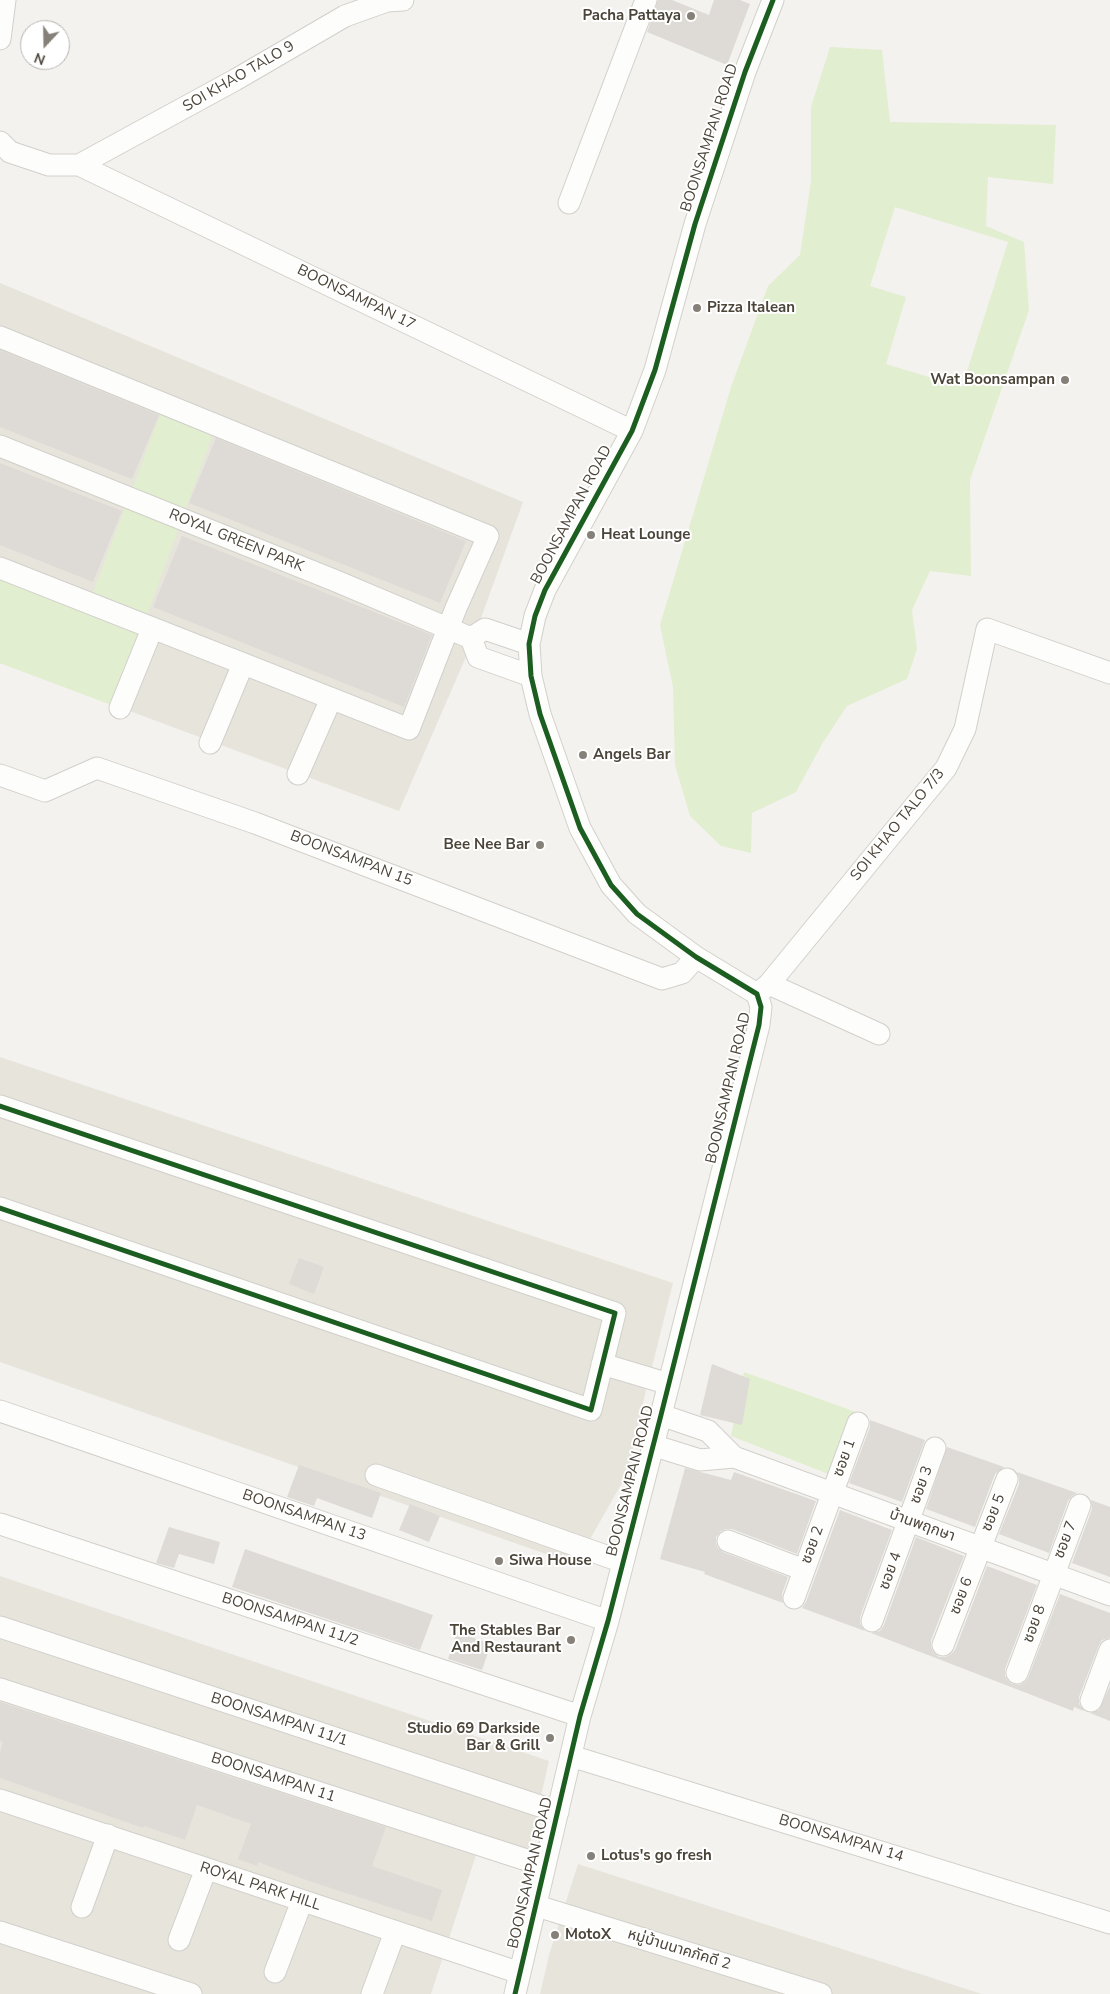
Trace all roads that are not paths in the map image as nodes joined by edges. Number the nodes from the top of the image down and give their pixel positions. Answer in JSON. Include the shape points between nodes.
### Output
{"nodes":[{"id":1,"x":5,"y":0,"type":"edge"},
{"id":2,"x":403,"y":0,"type":"edge"},
{"id":3,"x":646,"y":0,"type":"edge"},
{"id":4,"x":774,"y":0,"type":"edge"},
{"id":5,"x":0,"y":39,"type":"edge"},
{"id":6,"x":0,"y":142,"type":"edge"},
{"id":7,"x":79,"y":165,"type":"junction"},
{"id":8,"x":569,"y":203,"type":"dead end"},
{"id":9,"x":0,"y":337,"type":"edge"},
{"id":10,"x":632,"y":430,"type":"junction"},
{"id":11,"x":0,"y":446,"type":"edge"},
{"id":12,"x":0,"y":568,"type":"edge"},
{"id":13,"x":152,"y":629,"type":"junction"},
{"id":14,"x":448,"y":629,"type":"junction"},
{"id":15,"x":471,"y":638,"type":"junction"},
{"id":16,"x":529,"y":644,"type":"junction"},
{"id":17,"x":243,"y":664,"type":"junction"},
{"id":18,"x":1110,"y":673,"type":"edge"},
{"id":19,"x":531,"y":676,"type":"junction"},
{"id":20,"x":331,"y":700,"type":"junction"},
{"id":21,"x":120,"y":708,"type":"dead end"},
{"id":22,"x":210,"y":743,"type":"dead end"},
{"id":23,"x":298,"y":774,"type":"dead end"},
{"id":24,"x":0,"y":776,"type":"edge"},
{"id":25,"x":696,"y":957,"type":"junction"},
{"id":26,"x":763,"y":989,"type":"junction"},
{"id":27,"x":879,"y":1034,"type":"dead end"},
{"id":28,"x":0,"y":1106,"type":"edge"},
{"id":29,"x":0,"y":1208,"type":"edge"},
{"id":30,"x":602,"y":1364,"type":"junction"},
{"id":31,"x":668,"y":1384,"type":"junction"},
{"id":32,"x":0,"y":1410,"type":"edge"},
{"id":33,"x":662,"y":1415,"type":"junction"},
{"id":34,"x":858,"y":1423,"type":"dead end"},
{"id":35,"x":652,"y":1445,"type":"junction"},
{"id":36,"x":935,"y":1448,"type":"dead end"},
{"id":37,"x":734,"y":1457,"type":"junction"},
{"id":38,"x":376,"y":1475,"type":"dead end"},
{"id":39,"x":1007,"y":1479,"type":"dead end"},
{"id":40,"x":832,"y":1493,"type":"junction"},
{"id":41,"x":1080,"y":1505,"type":"dead end"},
{"id":42,"x":909,"y":1521,"type":"junction"},
{"id":43,"x":0,"y":1524,"type":"edge"},
{"id":44,"x":728,"y":1541,"type":"dead end"},
{"id":45,"x":980,"y":1547,"type":"junction"},
{"id":46,"x":623,"y":1562,"type":"junction"},
{"id":47,"x":804,"y":1570,"type":"junction"},
{"id":48,"x":1053,"y":1574,"type":"junction"},
{"id":49,"x":1110,"y":1595,"type":"edge"},
{"id":50,"x":794,"y":1598,"type":"dead end"},
{"id":51,"x":608,"y":1621,"type":"junction"},
{"id":52,"x":872,"y":1621,"type":"dead end"},
{"id":53,"x":0,"y":1627,"type":"edge"},
{"id":54,"x":943,"y":1645,"type":"dead end"},
{"id":55,"x":1110,"y":1650,"type":"edge"},
{"id":56,"x":1017,"y":1673,"type":"dead end"},
{"id":57,"x":0,"y":1689,"type":"edge"},
{"id":58,"x":1091,"y":1701,"type":"dead end"},
{"id":59,"x":580,"y":1716,"type":"junction"},
{"id":60,"x":571,"y":1756,"type":"junction"},
{"id":61,"x":1,"y":1805,"type":"edge"},
{"id":62,"x":558,"y":1812,"type":"junction"},
{"id":63,"x":108,"y":1835,"type":"junction"},
{"id":64,"x":545,"y":1866,"type":"junction"},
{"id":65,"x":206,"y":1869,"type":"junction"},
{"id":66,"x":302,"y":1901,"type":"junction"},
{"id":67,"x":537,"y":1906,"type":"junction"},
{"id":68,"x":82,"y":1907,"type":"dead end"},
{"id":69,"x":1110,"y":1923,"type":"edge"},
{"id":70,"x":0,"y":1932,"type":"edge"},
{"id":71,"x":395,"y":1932,"type":"junction"},
{"id":72,"x":179,"y":1940,"type":"dead end"},
{"id":73,"x":275,"y":1972,"type":"dead end"},
{"id":74,"x":520,"y":1973,"type":"junction"},
{"id":75,"x":192,"y":1994,"type":"edge"},
{"id":76,"x":372,"y":1994,"type":"edge"},
{"id":77,"x":515,"y":1994,"type":"edge"},
{"id":78,"x":821,"y":1994,"type":"edge"}],
"edges":[{"from":1,"to":5,"type":"street"},
{"from":2,"to":7,"type":"street","name":"SOI KHAO TALO 9","via":[[387,1],[345,16]]},
{"from":3,"to":8,"type":"street"},
{"from":4,"to":10,"type":"street","name":"BOONSAMPAN ROAD","via":[[744,72],[700,206],[655,370]]},
{"from":6,"to":7,"type":"street","via":[[10,152],[49,165]]},
{"from":7,"to":10,"type":"street","name":"BOONSAMPAN 17"},
{"from":9,"to":14,"type":"street","via":[[488,536]]},
{"from":10,"to":16,"type":"street","name":"BOONSAMPAN ROAD","via":[[545,590]]},
{"from":11,"to":14,"type":"street","name":"ROYAL GREEN PARK"},
{"from":12,"to":13,"type":"street"},
{"from":13,"to":17,"type":"street"},
{"from":13,"to":21,"type":"street"},
{"from":14,"to":15,"type":"street","name":"ROYAL GREEN PARK"},
{"from":14,"to":20,"type":"street","via":[[409,729]]},
{"from":15,"to":16,"type":"street","via":[[485,629]]},
{"from":15,"to":19,"type":"street","via":[[478,657]]},
{"from":16,"to":19,"type":"street","name":"BOONSAMPAN ROAD"},
{"from":17,"to":20,"type":"street"},
{"from":17,"to":22,"type":"street"},
{"from":18,"to":26,"type":"street","name":"SOI KHAO TALO 7/3","via":[[987,629],[965,729],[946,768]]},
{"from":19,"to":25,"type":"street","name":"BOONSAMPAN ROAD","via":[[540,714],[580,828],[612,885],[637,914]]},
{"from":20,"to":23,"type":"street"},
{"from":24,"to":25,"type":"street","name":"BOONSAMPAN 15","via":[[45,791],[97,768],[255,823],[662,979],[682,973]]},
{"from":25,"to":26,"type":"street","name":"BOONSAMPAN ROAD"},
{"from":26,"to":27,"type":"street"},
{"from":26,"to":31,"type":"street","name":"BOONSAMPAN ROAD","via":[[759,1025]]},
{"from":28,"to":30,"type":"street","via":[[615,1312]]},
{"from":29,"to":30,"type":"street","via":[[591,1410]]},
{"from":30,"to":31,"type":"street"},
{"from":31,"to":33,"type":"street","name":"BOONSAMPAN ROAD"},
{"from":32,"to":51,"type":"street","name":"BOONSAMPAN 13"},
{"from":33,"to":35,"type":"street","name":"BOONSAMPAN ROAD"},
{"from":33,"to":37,"type":"street","name":"บ้านพฤกษา","via":[[708,1431]]},
{"from":34,"to":40,"type":"street","name":"ซอย 1"},
{"from":35,"to":37,"type":"street","name":"บ้านพฤกษา","via":[[700,1460]]},
{"from":35,"to":46,"type":"street","name":"BOONSAMPAN ROAD"},
{"from":36,"to":42,"type":"street","name":"ซอย 3"},
{"from":37,"to":40,"type":"street","name":"บ้านพฤกษา"},
{"from":38,"to":46,"type":"street"},
{"from":39,"to":45,"type":"street","name":"ซอย 5"},
{"from":40,"to":42,"type":"street","name":"บ้านพฤกษา"},
{"from":40,"to":47,"type":"street","name":"ซอย 2"},
{"from":41,"to":48,"type":"street","name":"ซอย 7"},
{"from":42,"to":45,"type":"street","name":"บ้านพฤกษา"},
{"from":42,"to":52,"type":"street","name":"ซอย 4"},
{"from":43,"to":59,"type":"street","name":"BOONSAMPAN 11/2"},
{"from":44,"to":47,"type":"street"},
{"from":45,"to":48,"type":"street","name":"บ้านพฤกษา"},
{"from":45,"to":54,"type":"street","name":"ซอย 6"},
{"from":46,"to":51,"type":"street","name":"BOONSAMPAN ROAD"},
{"from":47,"to":50,"type":"street","name":"ซอย 2"},
{"from":48,"to":49,"type":"street","name":"บ้านพฤกษา"},
{"from":48,"to":56,"type":"street","name":"ซอย 8"},
{"from":51,"to":59,"type":"street","name":"BOONSAMPAN ROAD"},
{"from":53,"to":62,"type":"street","name":"BOONSAMPAN 11/1"},
{"from":55,"to":58,"type":"street"},
{"from":57,"to":64,"type":"street","name":"BOONSAMPAN 11"},
{"from":59,"to":60,"type":"street","name":"BOONSAMPAN ROAD"},
{"from":60,"to":62,"type":"street","name":"BOONSAMPAN ROAD"},
{"from":60,"to":69,"type":"street","name":"BOONSAMPAN 14"},
{"from":61,"to":63,"type":"street","name":"ROYAL PARK HILL"},
{"from":62,"to":64,"type":"street","name":"BOONSAMPAN ROAD"},
{"from":63,"to":65,"type":"street","name":"ROYAL PARK HILL"},
{"from":63,"to":68,"type":"street"},
{"from":64,"to":67,"type":"street","name":"BOONSAMPAN ROAD"},
{"from":65,"to":66,"type":"street","name":"ROYAL PARK HILL"},
{"from":65,"to":72,"type":"street"},
{"from":66,"to":71,"type":"street","name":"ROYAL PARK HILL"},
{"from":66,"to":73,"type":"street"},
{"from":67,"to":74,"type":"street","name":"BOONSAMPAN ROAD"},
{"from":67,"to":78,"type":"street","name":"หมู่บ้านนาคภัคดี 2"},
{"from":70,"to":75,"type":"street"},
{"from":71,"to":74,"type":"street","name":"ROYAL PARK HILL"},
{"from":71,"to":76,"type":"street"},
{"from":74,"to":77,"type":"street","name":"BOONSAMPAN ROAD"}]}
